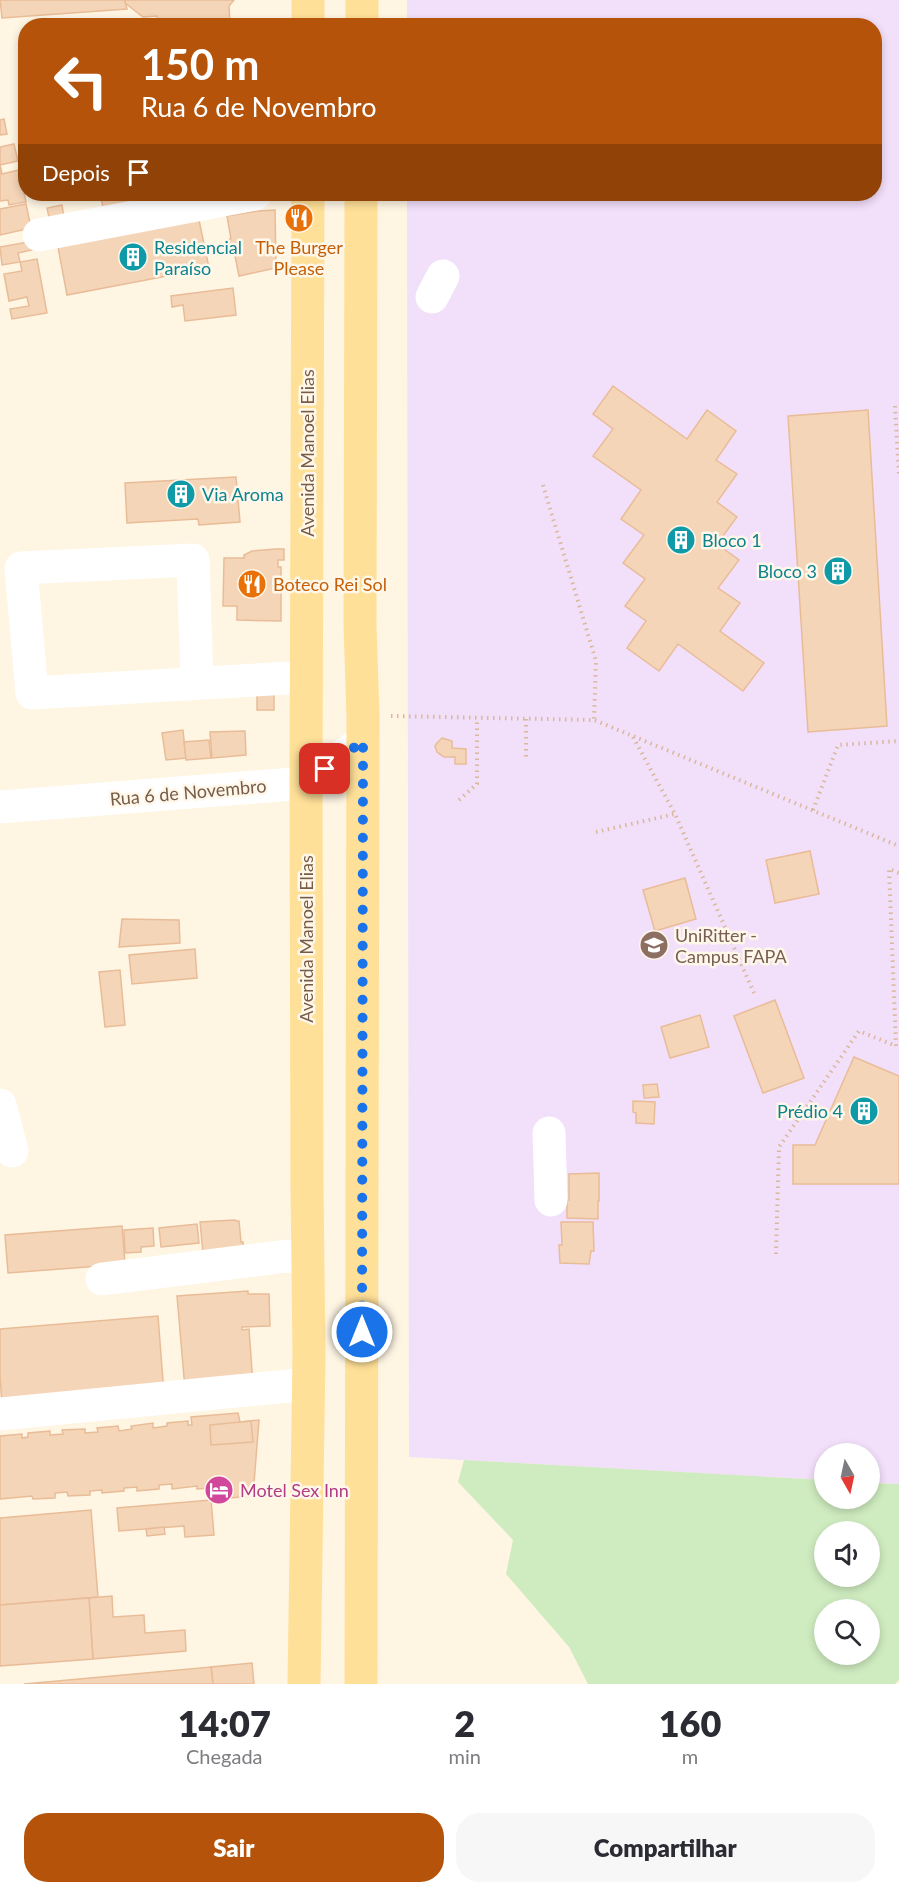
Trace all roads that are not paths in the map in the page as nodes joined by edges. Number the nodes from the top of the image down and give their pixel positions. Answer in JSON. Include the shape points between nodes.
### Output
{"nodes":[{"id":1,"x":308,"y":0,"type":"edge"},
{"id":2,"x":362,"y":0,"type":"edge"},
{"id":3,"x":308,"y":18,"type":"edge"},
{"id":4,"x":362,"y":18,"type":"edge"},
{"id":5,"x":219,"y":201,"type":"edge"},
{"id":6,"x":308,"y":201,"type":"edge"},
{"id":7,"x":361,"y":201,"type":"edge"},
{"id":8,"x":39,"y":236,"type":"dead end"},
{"id":9,"x":306,"y":677,"type":"junction"},
{"id":10,"x":198,"y":683,"type":"junction"},
{"id":11,"x":363,"y":728,"type":"junction"},
{"id":12,"x":306,"y":783,"type":"junction"},
{"id":13,"x":0,"y":807,"type":"edge"},
{"id":14,"x":0,"y":1105,"type":"edge"},
{"id":15,"x":549,"y":1133,"type":"dead end"},
{"id":16,"x":12,"y":1151,"type":"dead end"},
{"id":17,"x":551,"y":1200,"type":"dead end"},
{"id":18,"x":308,"y":1257,"type":"junction"},
{"id":19,"x":102,"y":1279,"type":"dead end"},
{"id":20,"x":362,"y":1354,"type":"junction"},
{"id":21,"x":309,"y":1370,"type":"junction"},
{"id":22,"x":0,"y":1414,"type":"edge"},
{"id":23,"x":304,"y":1684,"type":"edge"},
{"id":24,"x":361,"y":1684,"type":"edge"}],
"edges":[{"from":1,"to":3,"type":"main road"},
{"from":2,"to":4,"type":"main road"},
{"from":5,"to":8,"type":"street"},
{"from":6,"to":9,"type":"main road","name":"Avenida Manoel Elias"},
{"from":7,"to":11,"type":"main road"},
{"from":9,"to":10,"type":"street"},
{"from":9,"to":12,"type":"main road","name":"Avenida Manoel Elias"},
{"from":10,"to":10,"type":"street","via":[[32,693],[21,568],[193,560]]},
{"from":11,"to":12,"type":"street"},
{"from":11,"to":20,"type":"main road"},
{"from":12,"to":13,"type":"street","name":"Rua 6 de Novembro"},
{"from":12,"to":18,"type":"main road","name":"Avenida Manoel Elias"},
{"from":14,"to":16,"type":"street"},
{"from":15,"to":17,"type":"street"},
{"from":18,"to":19,"type":"street","via":[[287,1256]]},
{"from":18,"to":21,"type":"main road","name":"Avenida Manoel Elias"},
{"from":20,"to":21,"type":"main road"},
{"from":20,"to":24,"type":"main road"},
{"from":21,"to":22,"type":"street"},
{"from":21,"to":23,"type":"main road","name":"Avenida Manoel Elias"}]}
